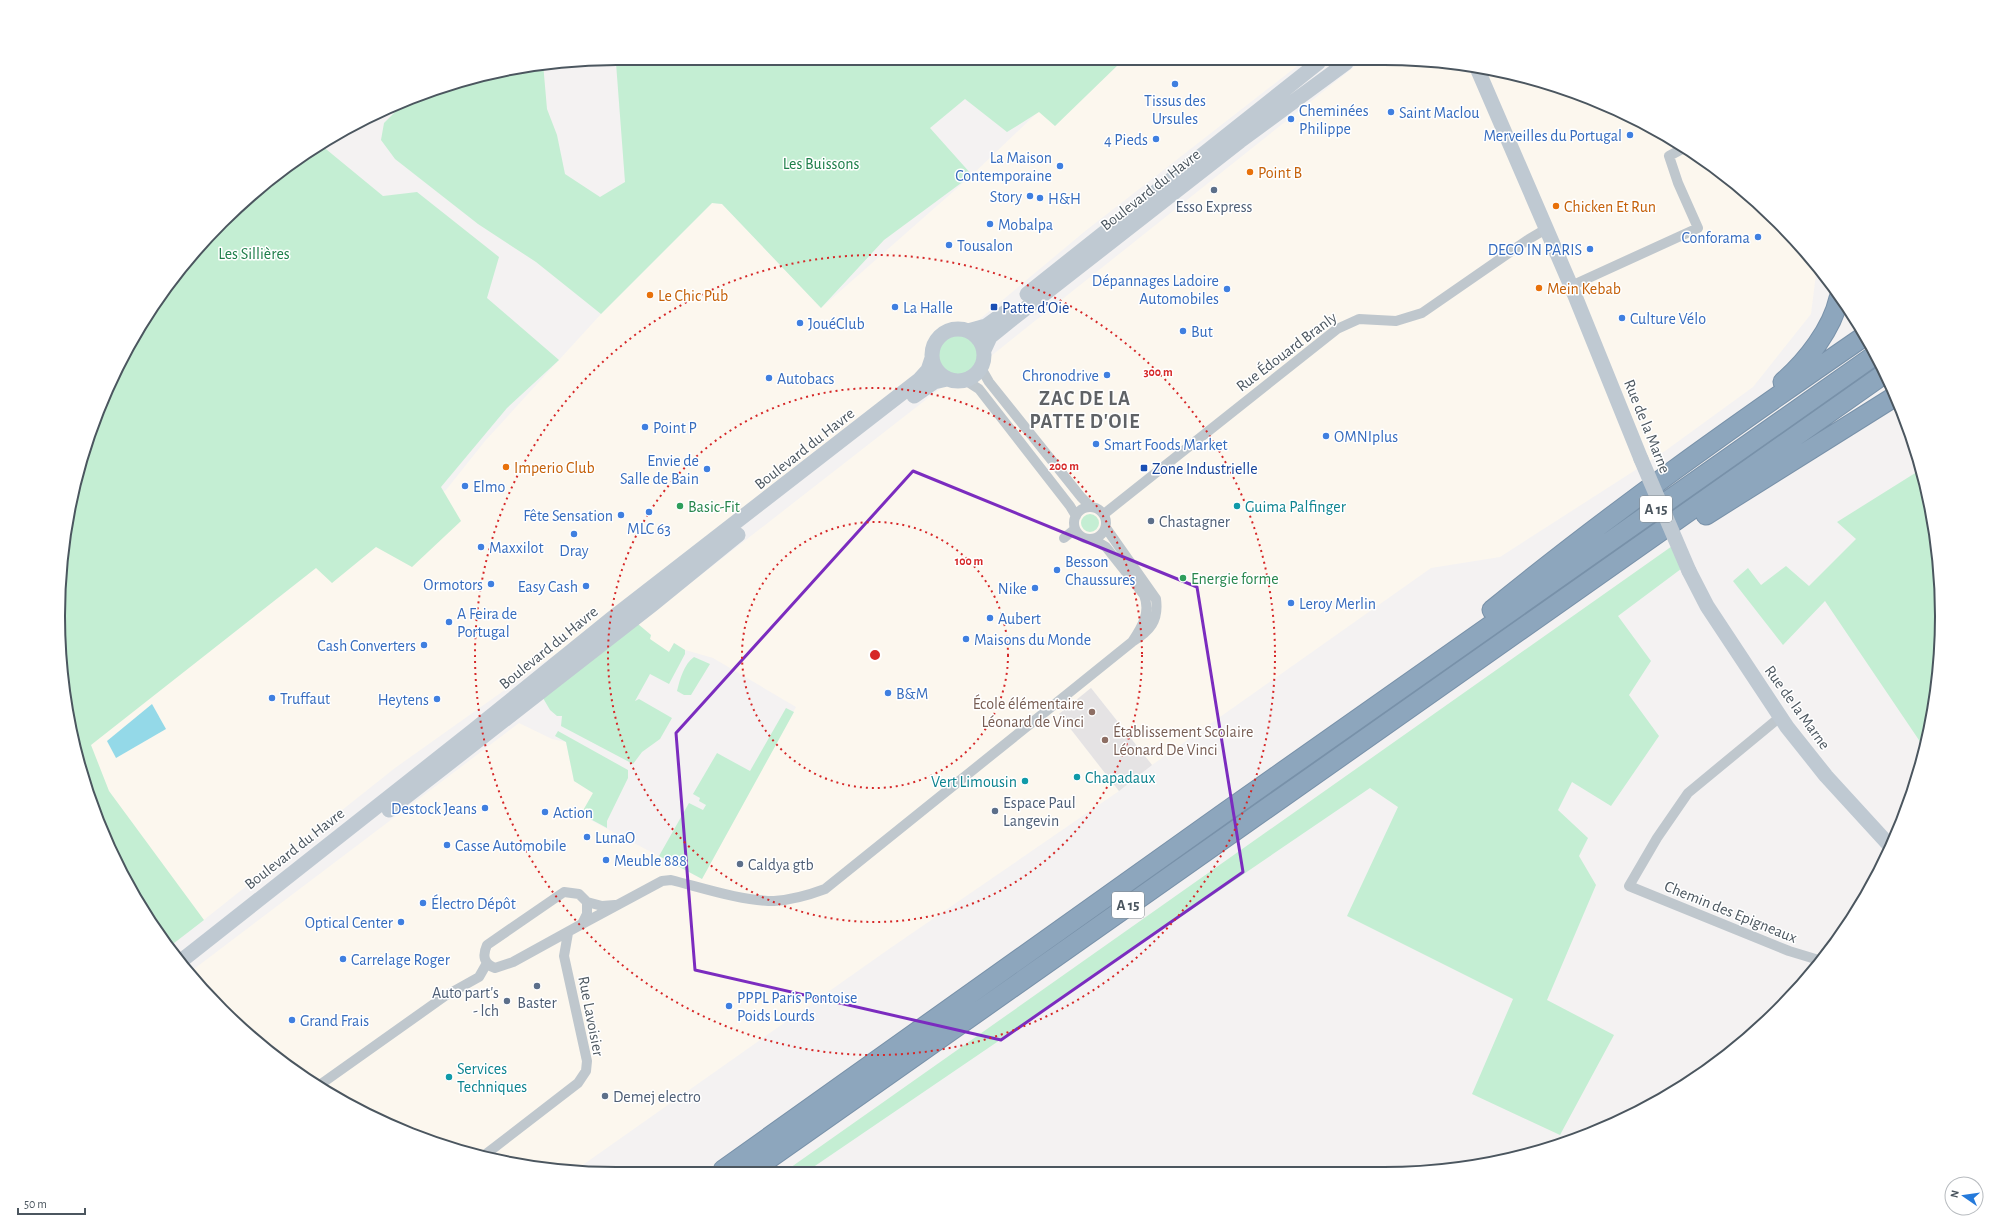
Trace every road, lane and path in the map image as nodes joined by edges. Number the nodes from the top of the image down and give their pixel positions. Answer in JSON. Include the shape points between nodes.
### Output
{"nodes":[{"id":1,"x":1315,"y":65,"type":"edge"},
{"id":2,"x":1343,"y":65,"type":"edge"},
{"id":3,"x":1480,"y":74,"type":"edge"},
{"id":4,"x":1679,"y":151,"type":"edge"},
{"id":5,"x":1546,"y":229,"type":"junction"},
{"id":6,"x":1571,"y":286,"type":"junction"},
{"id":7,"x":1837,"y":304,"type":"edge"},
{"id":8,"x":968,"y":331,"type":"junction"},
{"id":9,"x":1860,"y":339,"type":"edge"},
{"id":10,"x":984,"y":350,"type":"junction"},
{"id":11,"x":932,"y":358,"type":"junction"},
{"id":12,"x":1870,"y":358,"type":"edge"},
{"id":13,"x":981,"y":368,"type":"junction"},
{"id":14,"x":1880,"y":377,"type":"edge"},
{"id":15,"x":947,"y":379,"type":"junction"},
{"id":16,"x":965,"y":380,"type":"junction"},
{"id":17,"x":1891,"y":400,"type":"edge"},
{"id":18,"x":1726,"y":431,"type":"junction"},
{"id":19,"x":1091,"y":507,"type":"junction"},
{"id":20,"x":1104,"y":514,"type":"junction"},
{"id":21,"x":1076,"y":516,"type":"junction"},
{"id":22,"x":1106,"y":528,"type":"junction"},
{"id":23,"x":1075,"y":529,"type":"junction"},
{"id":24,"x":1064,"y":538,"type":"dead end"},
{"id":25,"x":1093,"y":539,"type":"junction"},
{"id":26,"x":1612,"y":568,"type":"junction"},
{"id":27,"x":1132,"y":642,"type":"junction"},
{"id":28,"x":1437,"y":662,"type":"junction"},
{"id":29,"x":1780,"y":717,"type":"junction"},
{"id":30,"x":1886,"y":843,"type":"edge"},
{"id":31,"x":587,"y":902,"type":"junction"},
{"id":32,"x":617,"y":905,"type":"junction"},
{"id":33,"x":582,"y":924,"type":"junction"},
{"id":34,"x":568,"y":933,"type":"junction"},
{"id":35,"x":185,"y":958,"type":"edge"},
{"id":36,"x":1815,"y":959,"type":"edge"},
{"id":37,"x":487,"y":963,"type":"junction"},
{"id":38,"x":191,"y":966,"type":"edge"},
{"id":39,"x":323,"y":1082,"type":"edge"},
{"id":40,"x":489,"y":1152,"type":"edge"},
{"id":41,"x":728,"y":1167,"type":"edge"},
{"id":42,"x":758,"y":1167,"type":"edge"}],
"edges":[{"from":1,"to":8,"type":"main road","name":"Boulevard du Havre","via":[[992,322],[982,328]]},
{"from":2,"to":10,"type":"main road","name":"Boulevard du Havre","via":[[1240,141],[1011,320],[990,337]]},
{"from":3,"to":5,"type":"main road","name":"Rue de la Marne"},
{"from":4,"to":6,"type":"street","via":[[1669,156],[1698,228]]},
{"from":5,"to":6,"type":"main road","name":"Rue de la Marne"},
{"from":5,"to":20,"type":"street","name":"Rue Édouard Branly","via":[[1422,314],[1396,321],[1358,319],[1337,329]]},
{"from":6,"to":29,"type":"main road","name":"Rue de la Marne","bridge":true,"via":[[1689,571],[1707,606]]},
{"from":7,"to":18,"type":"highway","via":[[1823,334],[1797,370]]},
{"from":8,"to":10,"type":"main road","via":[[978,338]]},
{"from":8,"to":11,"type":"main road","name":"Boulevard du Havre","via":[[955,329],[942,335],[935,344]]},
{"from":9,"to":18,"type":"highway"},
{"from":10,"to":13,"type":"main road","name":"Boulevard du Havre"},
{"from":11,"to":15,"type":"main road","via":[[937,370]]},
{"from":11,"to":35,"type":"main road","name":"Boulevard du Havre","via":[[928,370],[919,380],[611,619]]},
{"from":12,"to":28,"type":"highway","number":"A 15"},
{"from":13,"to":16,"type":"main road"},
{"from":13,"to":19,"type":"street","via":[[989,382],[1080,497]]},
{"from":14,"to":26,"type":"highway","number":"A 15"},
{"from":15,"to":16,"type":"main road","name":"Boulevard du Havre"},
{"from":15,"to":38,"type":"main road","name":"Boulevard du Havre","via":[[934,382],[920,391]]},
{"from":16,"to":21,"type":"street","via":[[979,389]]},
{"from":17,"to":26,"type":"highway","via":[[1654,547]]},
{"from":18,"to":28,"type":"highway","via":[[1558,556],[1440,652]]},
{"from":19,"to":20,"type":"street"},
{"from":19,"to":21,"type":"street","via":[[1082,509]]},
{"from":20,"to":22,"type":"street"},
{"from":21,"to":23,"type":"street"},
{"from":22,"to":25,"type":"street","via":[[1101,535]]},
{"from":22,"to":27,"type":"street","via":[[1156,599],[1157,608],[1151,627],[1147,633]]},
{"from":23,"to":24,"type":"street"},
{"from":23,"to":25,"type":"street","via":[[1080,536]]},
{"from":25,"to":27,"type":"street","via":[[1106,547],[1144,595],[1147,603],[1142,627]]},
{"from":26,"to":42,"type":"highway","number":"A 15","via":[[1152,888]]},
{"from":27,"to":32,"type":"street","via":[[825,889],[798,898],[764,901],[671,880],[662,881]]},
{"from":28,"to":41,"type":"highway","number":"A 15"},
{"from":29,"to":30,"type":"main road","name":"Rue de la Marne","via":[[1826,776]]},
{"from":29,"to":36,"type":"street","name":"Chemin des Epigneaux","via":[[1688,793],[1657,838],[1629,886],[1782,948]]},
{"from":31,"to":32,"type":"street","via":[[602,906]]},
{"from":31,"to":33,"type":"street","via":[[587,914]]},
{"from":31,"to":37,"type":"street","via":[[579,894],[564,892],[487,945],[484,955]]},
{"from":32,"to":33,"type":"street"},
{"from":33,"to":34,"type":"street"},
{"from":34,"to":37,"type":"street","via":[[513,962],[495,968]]},
{"from":34,"to":40,"type":"street","name":"Rue Lavoisier","via":[[564,956],[587,1061],[586,1072],[578,1083]]},
{"from":37,"to":39,"type":"street","via":[[479,977],[445,996]]}]}
